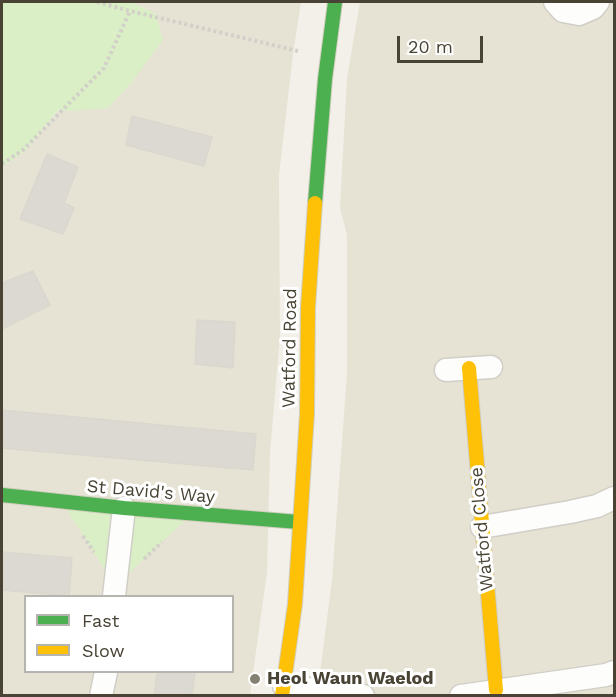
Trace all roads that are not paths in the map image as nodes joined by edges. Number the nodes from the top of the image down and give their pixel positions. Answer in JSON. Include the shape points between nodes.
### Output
{"nodes":[{"id":1,"x":335,"y":2,"type":"edge"},
{"id":2,"x":555,"y":2,"type":"edge"},
{"id":3,"x":598,"y":2,"type":"edge"},
{"id":4,"x":469,"y":368,"type":"junction"},
{"id":5,"x":491,"y":368,"type":"dead end"},
{"id":6,"x":446,"y":370,"type":"dead end"},
{"id":7,"x":2,"y":495,"type":"edge"},
{"id":8,"x":615,"y":498,"type":"edge"},
{"id":9,"x":124,"y":508,"type":"junction"},
{"id":10,"x":298,"y":522,"type":"junction"},
{"id":11,"x":482,"y":527,"type":"junction"},
{"id":12,"x":114,"y":595,"type":"edge"},
{"id":13,"x":615,"y":672,"type":"edge"},
{"id":14,"x":106,"y":673,"type":"edge"},
{"id":15,"x":496,"y":690,"type":"junction"},
{"id":16,"x":283,"y":691,"type":"edge"},
{"id":17,"x":101,"y":696,"type":"edge"},
{"id":18,"x":363,"y":696,"type":"edge"},
{"id":19,"x":461,"y":696,"type":"edge"}],
"edges":[{"from":1,"to":10,"type":"street","name":"Watford Road","via":[[316,181],[308,307],[307,414]]},
{"from":2,"to":3,"type":"street","via":[[563,11],[579,14]]},
{"from":4,"to":5,"type":"street"},
{"from":4,"to":6,"type":"street"},
{"from":4,"to":11,"type":"street","name":"Watford Close"},
{"from":7,"to":9,"type":"street","name":"St David's Way"},
{"from":8,"to":11,"type":"street","via":[[570,512]]},
{"from":9,"to":10,"type":"street","name":"St David's Way"},
{"from":9,"to":12,"type":"street"},
{"from":10,"to":16,"type":"street","name":"Watford Road","via":[[295,604]]},
{"from":11,"to":15,"type":"street","name":"Watford Close"},
{"from":13,"to":15,"type":"street"},
{"from":14,"to":17,"type":"street"},
{"from":15,"to":19,"type":"street"},
{"from":16,"to":18,"type":"street"}]}
